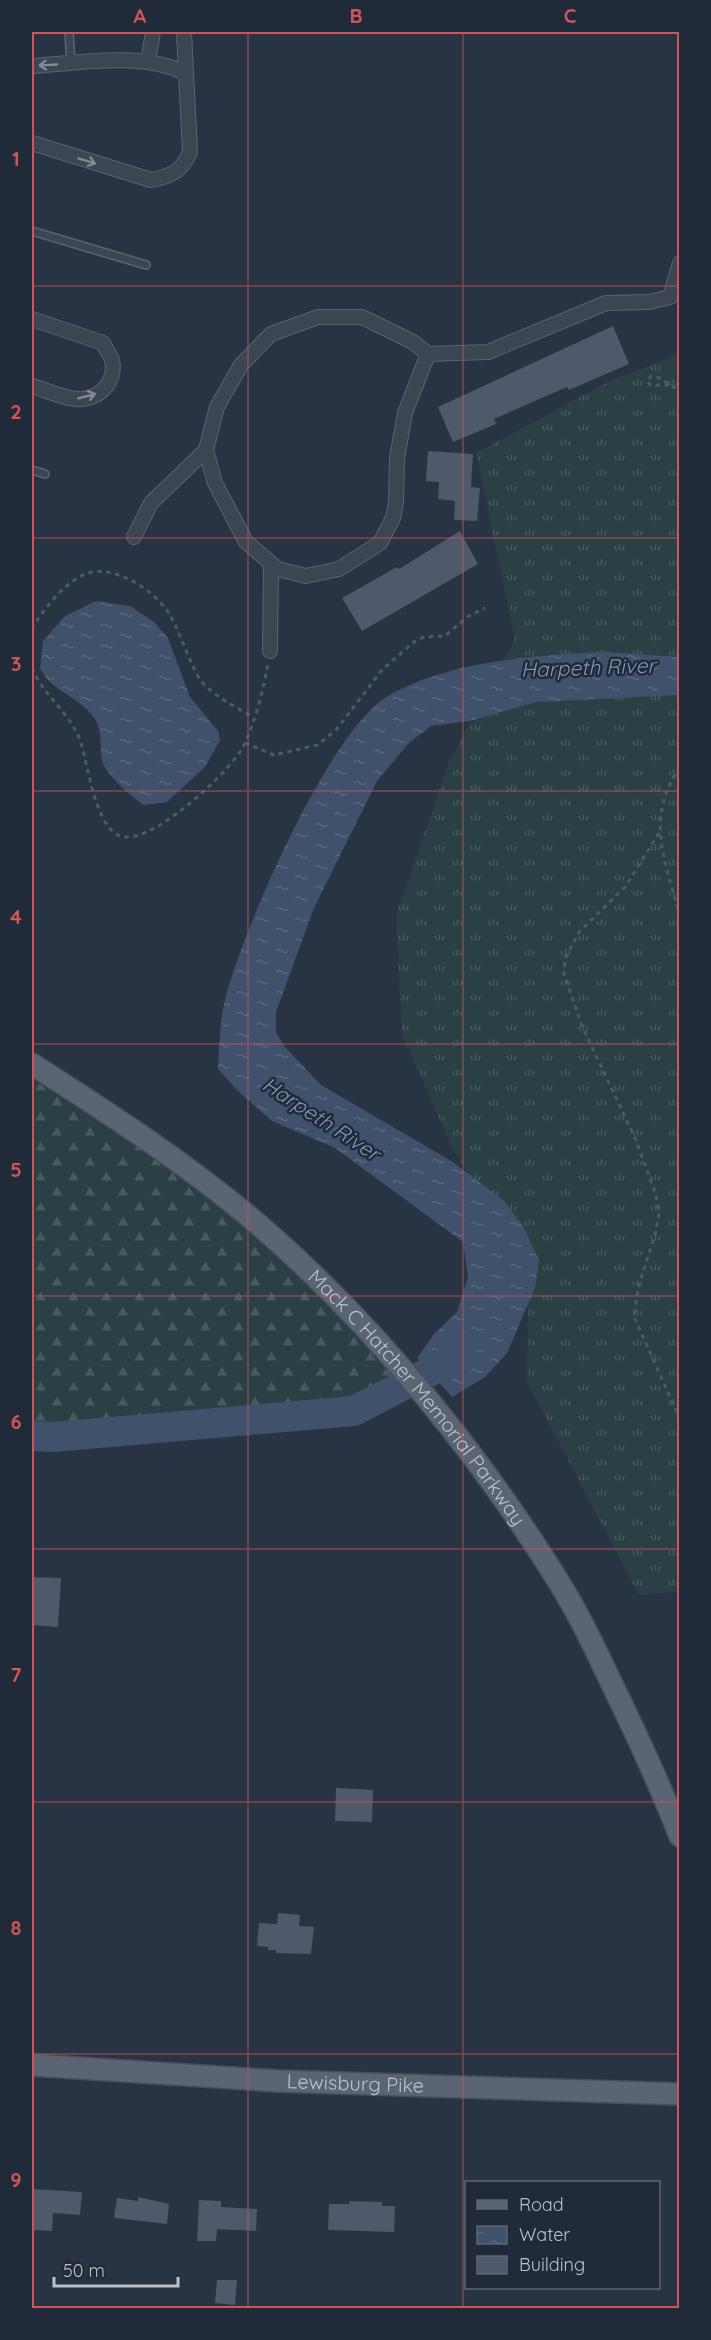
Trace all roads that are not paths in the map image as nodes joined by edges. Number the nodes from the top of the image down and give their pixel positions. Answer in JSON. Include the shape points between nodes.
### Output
{"nodes":[{"id":1,"x":69,"y":32,"type":"edge"},
{"id":2,"x":153,"y":32,"type":"edge"},
{"id":3,"x":184,"y":32,"type":"edge"},
{"id":4,"x":148,"y":61,"type":"junction"},
{"id":5,"x":70,"y":64,"type":"junction"},
{"id":6,"x":32,"y":66,"type":"edge"},
{"id":7,"x":186,"y":74,"type":"junction"},
{"id":8,"x":32,"y":143,"type":"edge"},
{"id":9,"x":32,"y":231,"type":"edge"},
{"id":10,"x":680,"y":262,"type":"edge"},
{"id":11,"x":146,"y":265,"type":"dead end"},
{"id":12,"x":32,"y":319,"type":"edge"},
{"id":13,"x":428,"y":354,"type":"junction"},
{"id":14,"x":32,"y":386,"type":"edge"},
{"id":15,"x":206,"y":450,"type":"junction"},
{"id":16,"x":32,"y":470,"type":"edge"},
{"id":17,"x":45,"y":474,"type":"dead end"},
{"id":18,"x":134,"y":537,"type":"dead end"},
{"id":19,"x":272,"y":563,"type":"junction"},
{"id":20,"x":270,"y":651,"type":"road end"},
{"id":21,"x":32,"y":1064,"type":"edge"},
{"id":22,"x":680,"y":1836,"type":"edge"},
{"id":23,"x":32,"y":2065,"type":"edge"},
{"id":24,"x":680,"y":2094,"type":"edge"}],
"edges":[{"from":1,"to":5,"type":"lane"},
{"from":2,"to":4,"type":"street"},
{"from":3,"to":7,"type":"street"},
{"from":4,"to":5,"type":"street"},
{"from":4,"to":7,"type":"street","via":[[169,65]]},
{"from":5,"to":6,"type":"street","one_way":true},
{"from":8,"to":7,"type":"street","one_way":true,"via":[[151,180],[167,177],[183,168],[190,152]]},
{"from":9,"to":11,"type":"lane"},
{"from":10,"to":13,"type":"street","via":[[670,297],[649,302],[606,303],[488,352]]},
{"from":14,"to":12,"type":"street","one_way":true,"via":[[76,399],[91,398],[105,388],[113,375],[111,359],[103,344]]},
{"from":13,"to":15,"type":"street","via":[[413,342],[362,317],[318,317],[271,334],[241,365],[217,407]]},
{"from":13,"to":19,"type":"street","via":[[405,413],[397,458],[396,503],[380,543],[339,569],[306,576],[278,569]]},
{"from":15,"to":18,"type":"street","via":[[151,503]]},
{"from":15,"to":19,"type":"street","via":[[215,483],[232,519],[246,542]]},
{"from":16,"to":17,"type":"lane"},
{"from":19,"to":20,"type":"street"},
{"from":21,"to":22,"type":"main road","name":"Mack C Hatcher Memorial Parkway","via":[[127,1125],[267,1233],[357,1319],[454,1432],[510,1506],[562,1586],[629,1719]]},
{"from":23,"to":24,"type":"main road","name":"Lewisburg Pike","via":[[278,2081]]}]}
